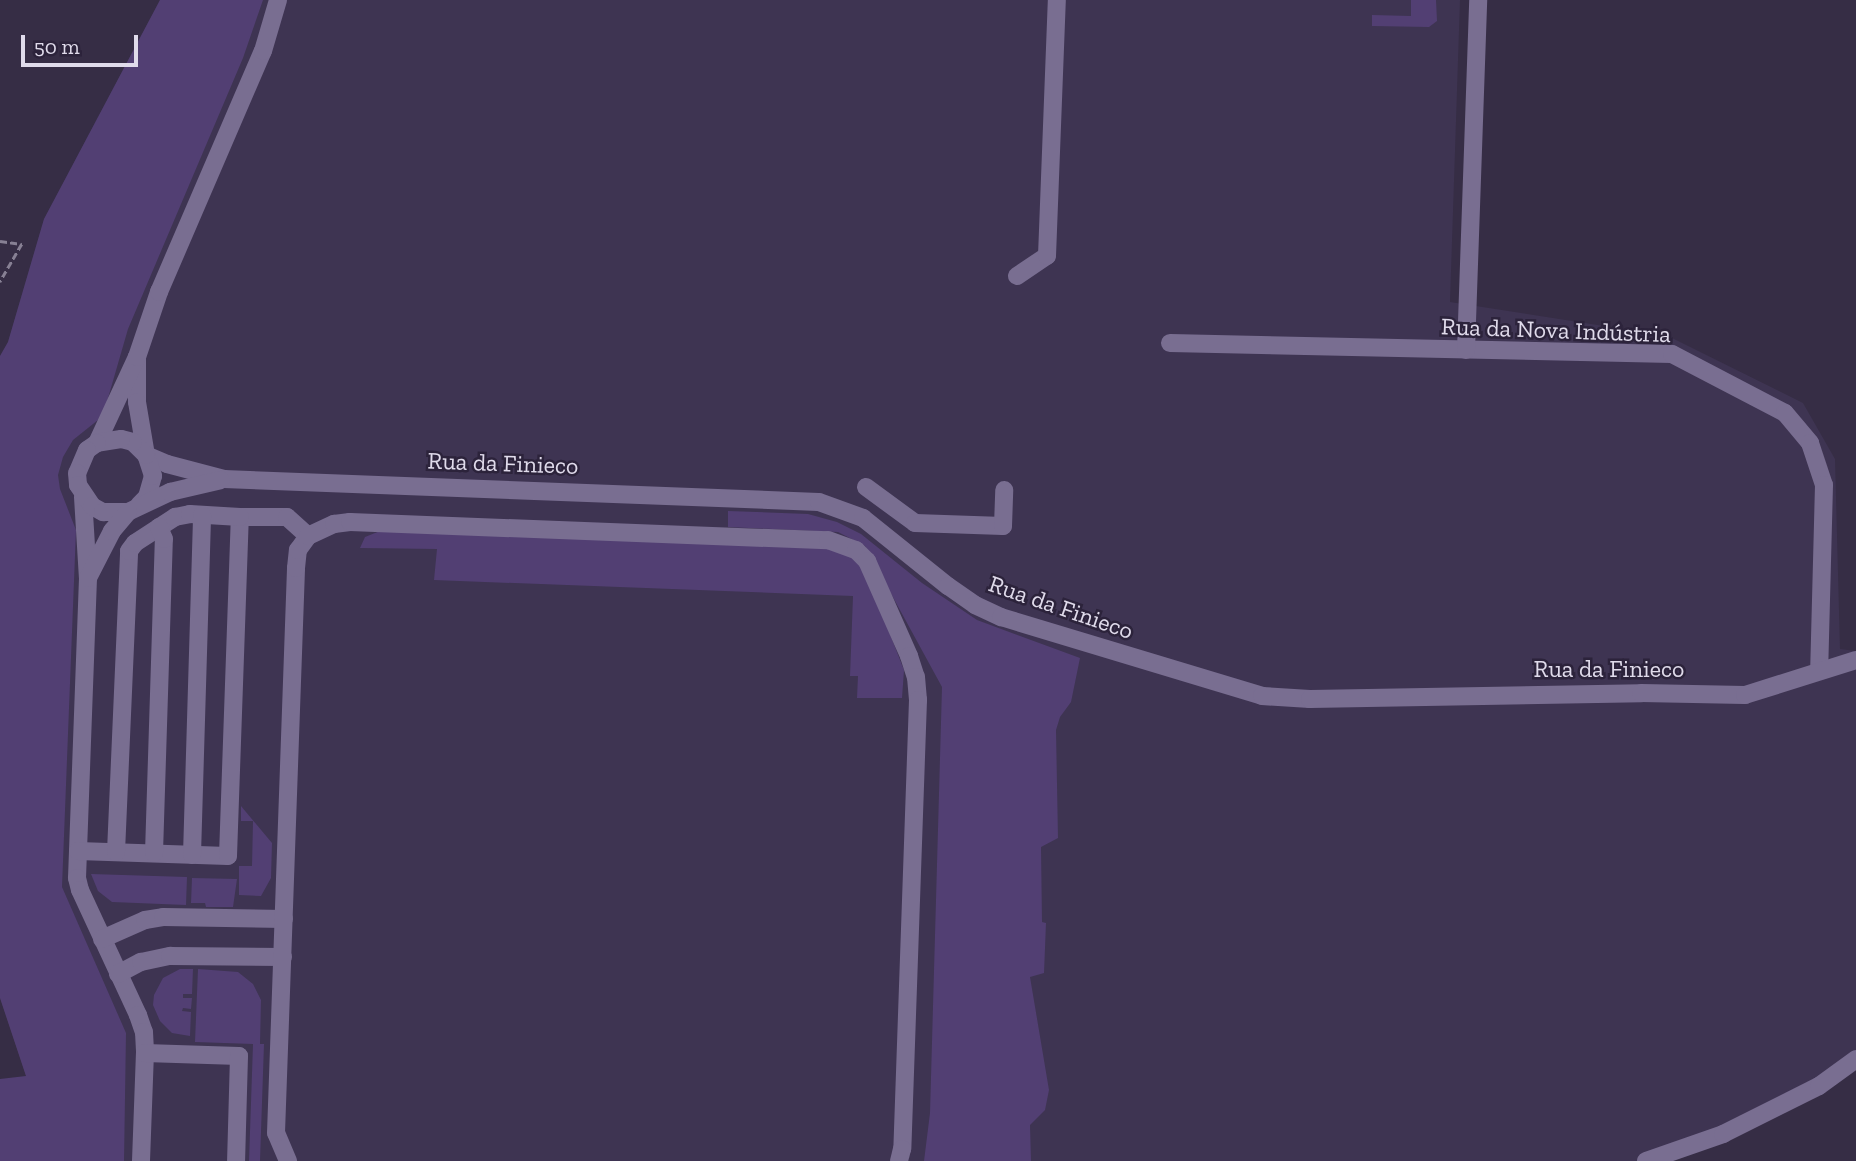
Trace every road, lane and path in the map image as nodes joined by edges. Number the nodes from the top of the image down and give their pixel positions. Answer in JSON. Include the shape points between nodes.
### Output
{"nodes":[{"id":1,"x":278,"y":0,"type":"edge"},
{"id":2,"x":1057,"y":0,"type":"edge"},
{"id":3,"x":1478,"y":0,"type":"edge"},
{"id":4,"x":0,"y":241,"type":"edge"},
{"id":5,"x":1017,"y":276,"type":"dead end"},
{"id":6,"x":0,"y":282,"type":"edge"},
{"id":7,"x":1170,"y":343,"type":"dead end"},
{"id":8,"x":1466,"y":350,"type":"junction"},
{"id":9,"x":137,"y":357,"type":"junction"},
{"id":10,"x":97,"y":443,"type":"junction"},
{"id":11,"x":146,"y":454,"type":"junction"},
{"id":12,"x":224,"y":479,"type":"junction"},
{"id":13,"x":866,"y":487,"type":"dead end"},
{"id":14,"x":1004,"y":490,"type":"dead end"},
{"id":15,"x":83,"y":497,"type":"junction"},
{"id":16,"x":133,"y":508,"type":"junction"},
{"id":17,"x":202,"y":515,"type":"junction"},
{"id":18,"x":240,"y":517,"type":"junction"},
{"id":19,"x":159,"y":527,"type":"junction"},
{"id":20,"x":308,"y":536,"type":"junction"},
{"id":21,"x":88,"y":578,"type":"junction"},
{"id":22,"x":1856,"y":660,"type":"edge"},
{"id":23,"x":1819,"y":670,"type":"junction"},
{"id":24,"x":78,"y":851,"type":"junction"},
{"id":25,"x":116,"y":852,"type":"junction"},
{"id":26,"x":154,"y":853,"type":"junction"},
{"id":27,"x":192,"y":855,"type":"junction"},
{"id":28,"x":284,"y":919,"type":"junction"},
{"id":29,"x":102,"y":939,"type":"junction"},
{"id":30,"x":283,"y":957,"type":"junction"},
{"id":31,"x":118,"y":974,"type":"junction"},
{"id":32,"x":145,"y":1053,"type":"junction"},
{"id":33,"x":1856,"y":1059,"type":"edge"},
{"id":34,"x":141,"y":1161,"type":"edge"},
{"id":35,"x":236,"y":1161,"type":"edge"},
{"id":36,"x":288,"y":1161,"type":"edge"},
{"id":37,"x":899,"y":1161,"type":"edge"},
{"id":38,"x":1646,"y":1161,"type":"edge"}],
"edges":[{"from":1,"to":9,"type":"street","via":[[262,51],[159,292]]},
{"from":2,"to":5,"type":"street","via":[[1047,256]]},
{"from":3,"to":8,"type":"street"},
{"from":4,"to":6,"type":"path","via":[[22,244]]},
{"from":7,"to":8,"type":"street","name":"Rua da Nova Indústria"},
{"from":8,"to":23,"type":"street","name":"Rua da Nova Indústria","via":[[1672,354],[1785,413],[1810,443],[1824,485]]},
{"from":9,"to":10,"type":"street"},
{"from":9,"to":11,"type":"street","via":[[137,402]]},
{"from":10,"to":11,"type":"street","via":[[121,439]]},
{"from":10,"to":15,"type":"street","via":[[87,450],[77,473]]},
{"from":11,"to":12,"type":"street"},
{"from":11,"to":16,"type":"street","via":[[153,476],[146,497]]},
{"from":12,"to":16,"type":"street","via":[[170,492]]},
{"from":12,"to":23,"type":"street","name":"Rua da Finieco","via":[[819,502],[863,518],[948,586],[988,611],[1262,696],[1745,695]]},
{"from":13,"to":14,"type":"street","via":[[915,523],[1003,526]]},
{"from":15,"to":16,"type":"street","via":[[103,512]]},
{"from":15,"to":21,"type":"street"},
{"from":16,"to":21,"type":"street","via":[[112,531]]},
{"from":17,"to":18,"type":"street"},
{"from":17,"to":19,"type":"street","via":[[175,517]]},
{"from":17,"to":27,"type":"street"},
{"from":18,"to":20,"type":"street","via":[[287,517]]},
{"from":18,"to":27,"type":"street","via":[[228,856]]},
{"from":19,"to":25,"type":"street","via":[[135,543],[126,560]]},
{"from":19,"to":26,"type":"street","via":[[164,539]]},
{"from":20,"to":28,"type":"street","via":[[298,550],[296,568]]},
{"from":20,"to":37,"type":"street","via":[[350,522],[828,540],[856,550],[867,561],[909,656],[918,700]]},
{"from":21,"to":24,"type":"street"},
{"from":22,"to":23,"type":"street","name":"Rua da Finieco"},
{"from":24,"to":25,"type":"street"},
{"from":24,"to":29,"type":"street","via":[[79,890]]},
{"from":25,"to":26,"type":"street"},
{"from":26,"to":27,"type":"street"},
{"from":28,"to":29,"type":"street","via":[[163,918],[145,920]]},
{"from":28,"to":30,"type":"street"},
{"from":29,"to":31,"type":"street"},
{"from":30,"to":31,"type":"street","via":[[163,957]]},
{"from":30,"to":36,"type":"street","via":[[276,1133]]},
{"from":31,"to":32,"type":"street","via":[[144,1032]]},
{"from":32,"to":34,"type":"street"},
{"from":32,"to":35,"type":"street","via":[[239,1056]]},
{"from":33,"to":38,"type":"street","via":[[1819,1086],[1723,1134]]}]}
